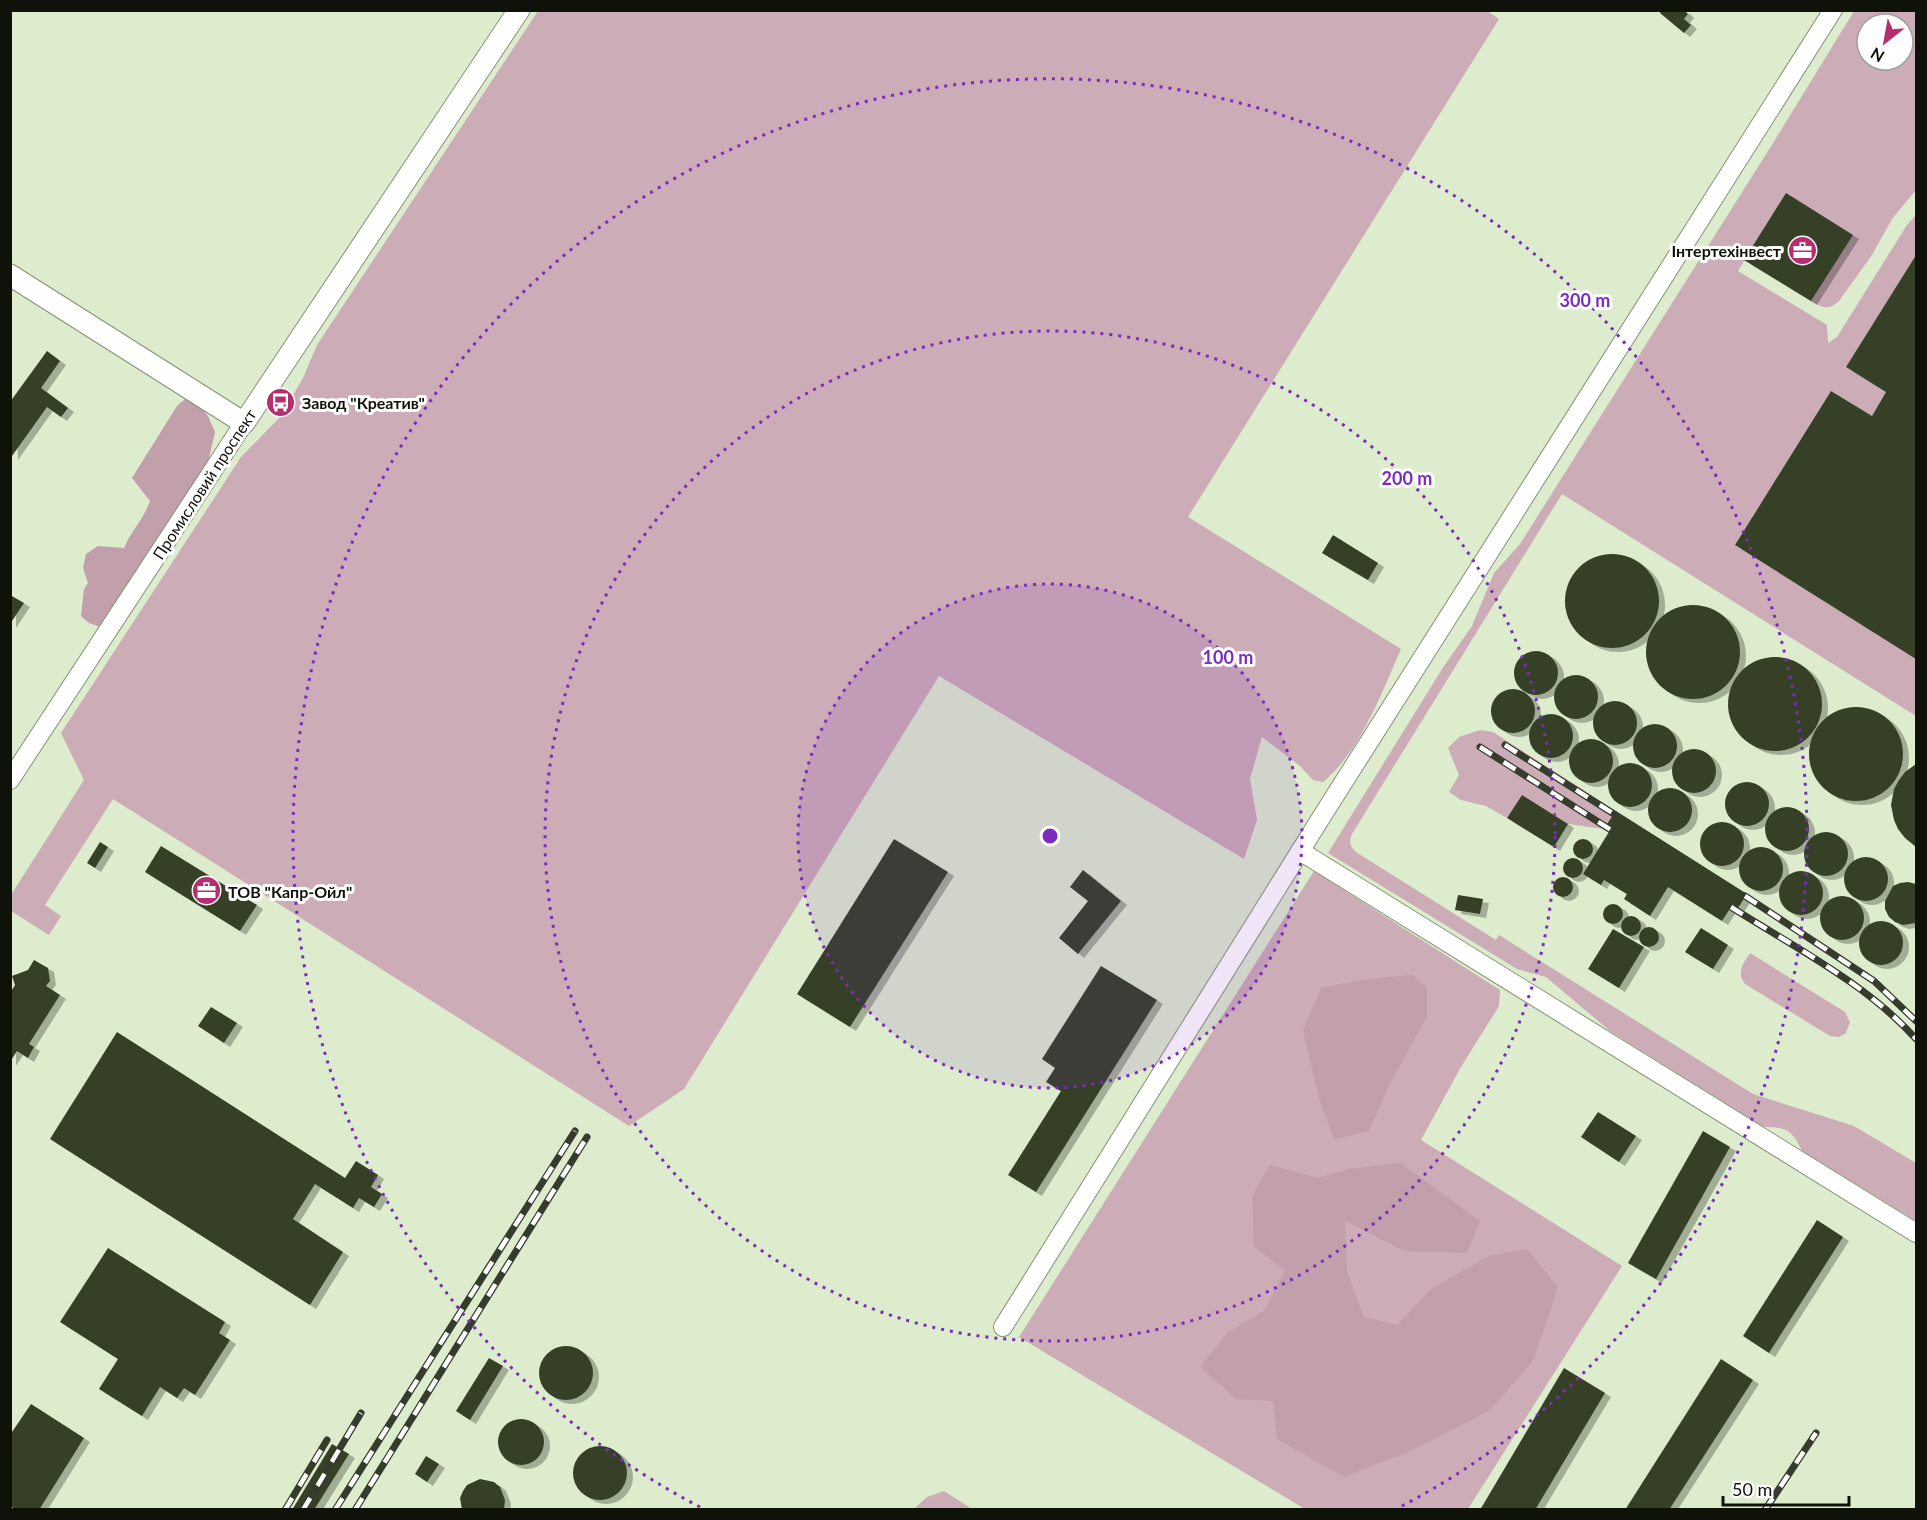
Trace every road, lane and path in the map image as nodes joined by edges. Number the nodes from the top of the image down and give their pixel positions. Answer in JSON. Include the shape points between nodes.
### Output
{"nodes":[{"id":1,"x":519,"y":10,"type":"edge"},
{"id":2,"x":1833,"y":10,"type":"edge"},
{"id":3,"x":10,"y":275,"type":"edge"},
{"id":4,"x":244,"y":423,"type":"junction"},
{"id":5,"x":10,"y":780,"type":"edge"},
{"id":6,"x":1300,"y":851,"type":"junction"},
{"id":7,"x":1917,"y":1233,"type":"edge"},
{"id":8,"x":1003,"y":1327,"type":"dead end"}],
"edges":[{"from":1,"to":4,"type":"street","name":"Промисловий проспект"},
{"from":2,"to":6,"type":"street"},
{"from":3,"to":4,"type":"street"},
{"from":4,"to":5,"type":"street","name":"Промисловий проспект"},
{"from":6,"to":7,"type":"street"},
{"from":6,"to":8,"type":"street"}]}
